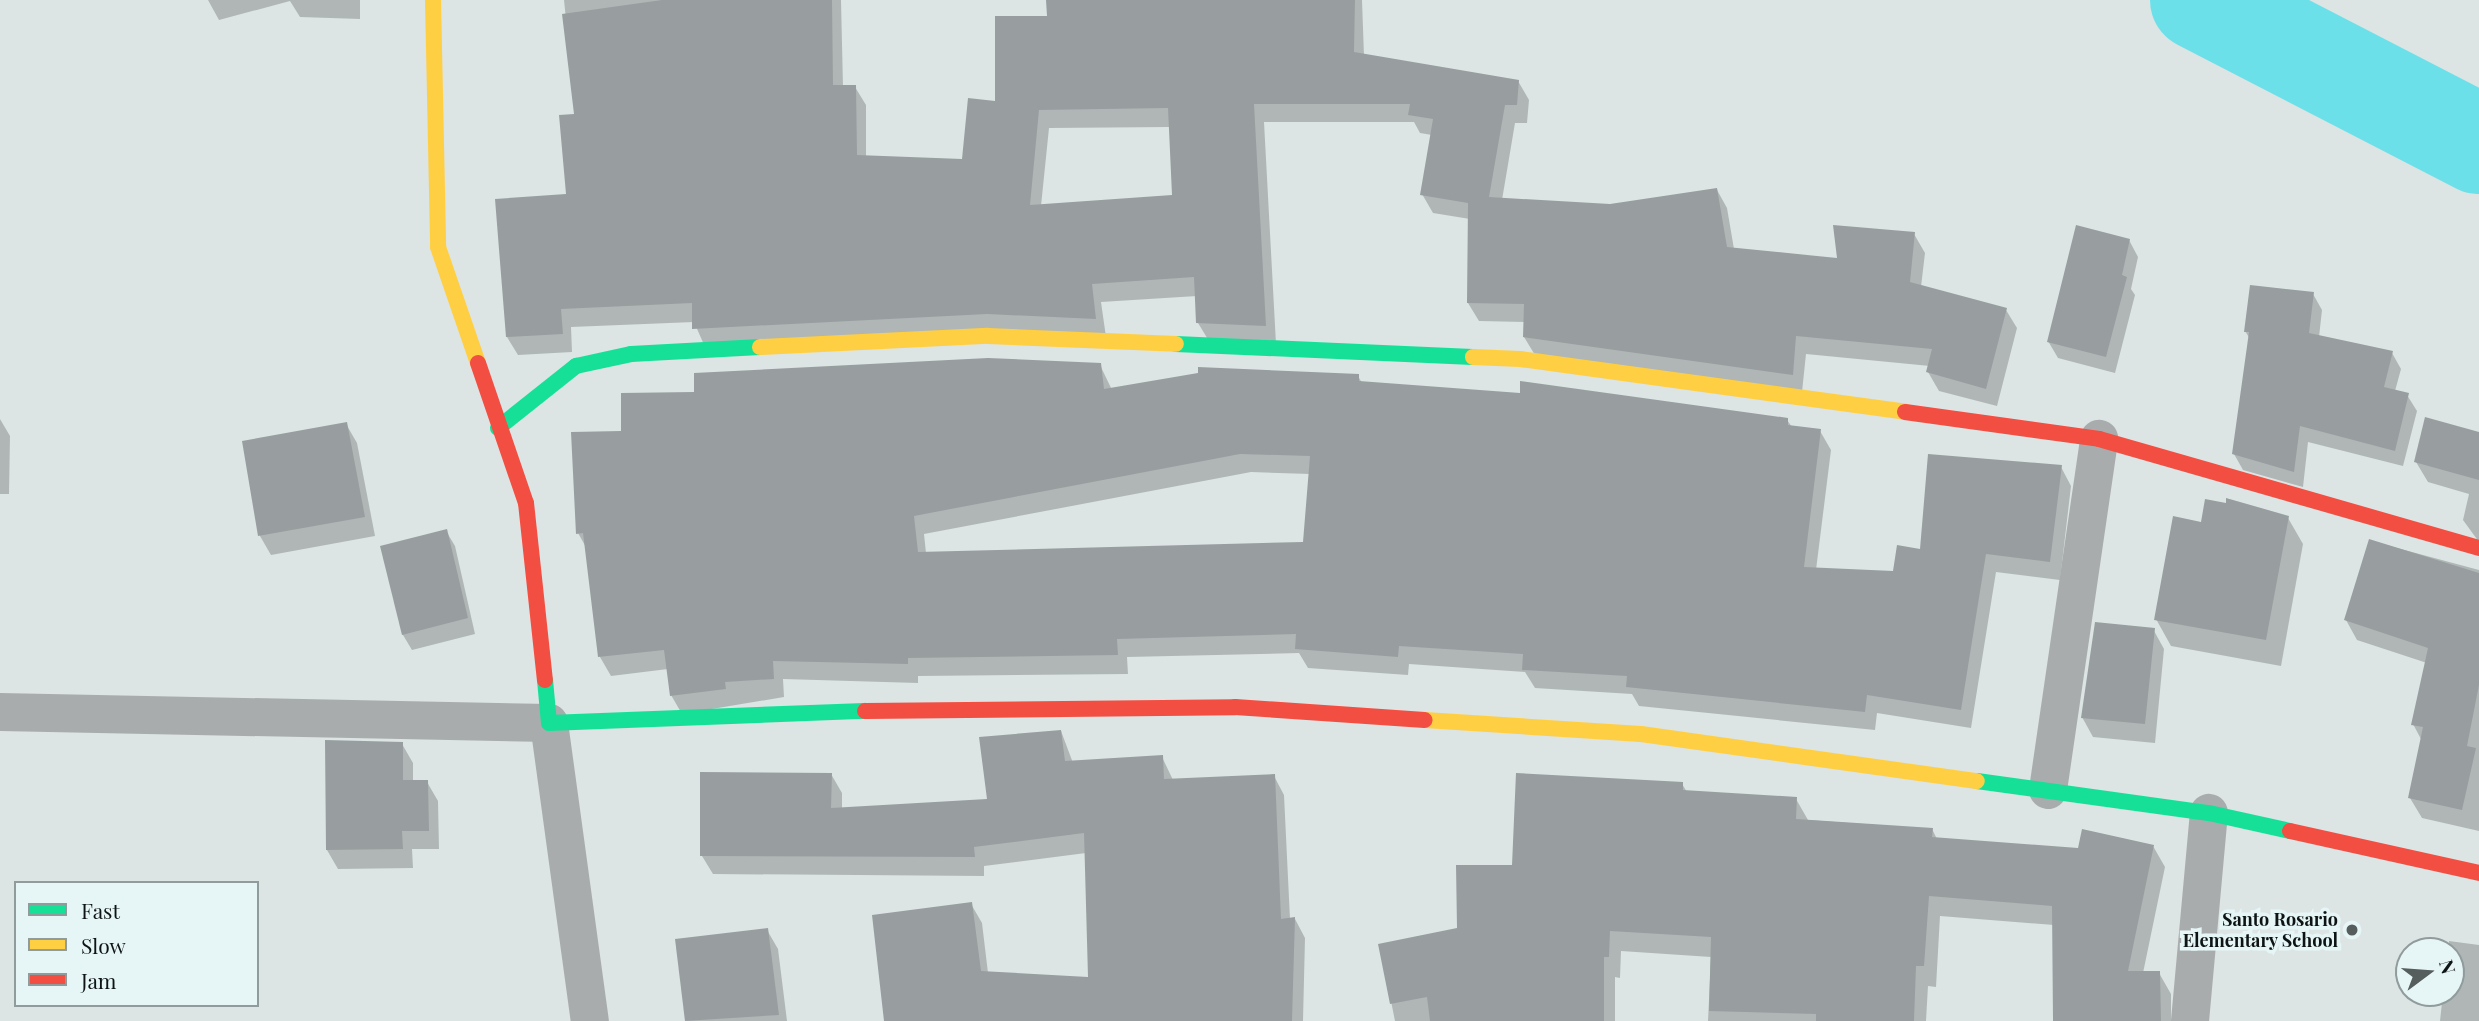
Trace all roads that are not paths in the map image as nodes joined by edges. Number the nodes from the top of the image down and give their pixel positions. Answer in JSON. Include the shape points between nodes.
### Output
{"nodes":[{"id":1,"x":433,"y":0,"type":"edge"},
{"id":2,"x":498,"y":428,"type":"junction"},
{"id":3,"x":2099,"y":439,"type":"junction"},
{"id":4,"x":2479,"y":548,"type":"edge"},
{"id":5,"x":0,"y":712,"type":"edge"},
{"id":6,"x":549,"y":723,"type":"junction"},
{"id":7,"x":2048,"y":790,"type":"junction"},
{"id":8,"x":2209,"y":813,"type":"junction"},
{"id":9,"x":2479,"y":873,"type":"edge"},
{"id":10,"x":590,"y":1021,"type":"edge"},
{"id":11,"x":2190,"y":1021,"type":"edge"}],
"edges":[{"from":1,"to":2,"type":"street","via":[[438,247]]},
{"from":2,"to":3,"type":"street","via":[[576,366],[631,354],[988,336],[1520,359]]},
{"from":2,"to":6,"type":"street","via":[[526,503]]},
{"from":3,"to":4,"type":"street"},
{"from":3,"to":7,"type":"street"},
{"from":5,"to":6,"type":"street"},
{"from":6,"to":7,"type":"street","via":[[960,708],[1235,707],[1641,734]]},
{"from":6,"to":10,"type":"street"},
{"from":7,"to":8,"type":"street"},
{"from":8,"to":9,"type":"street"},
{"from":8,"to":11,"type":"street"}]}
